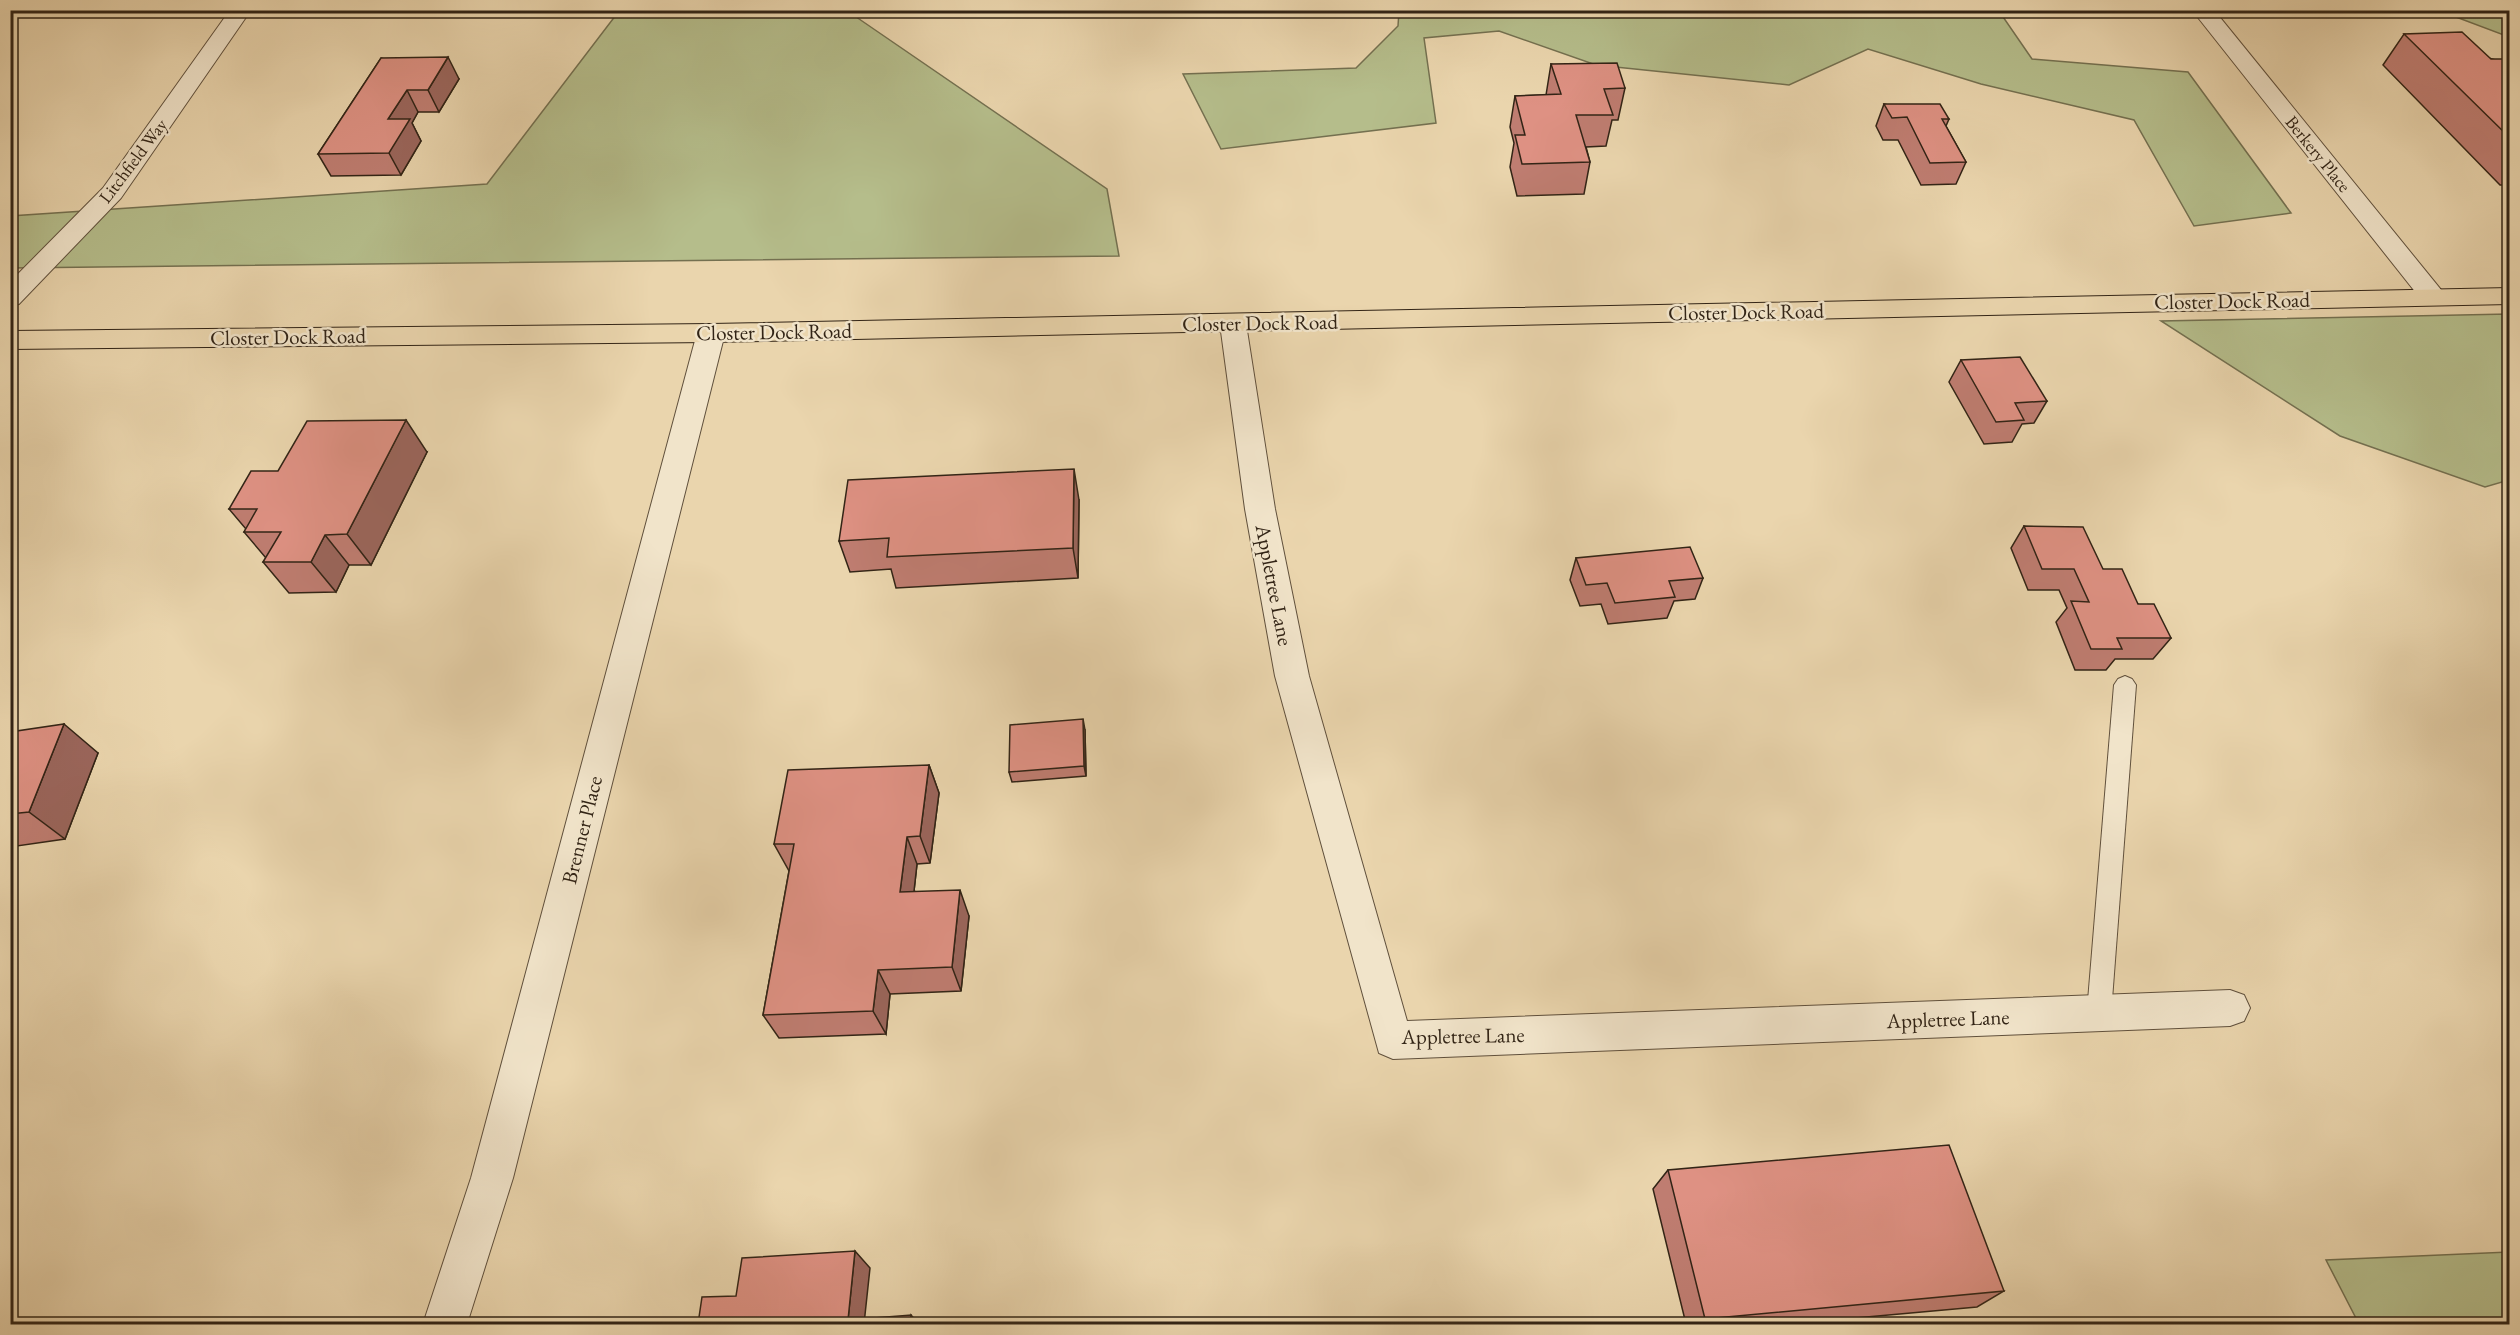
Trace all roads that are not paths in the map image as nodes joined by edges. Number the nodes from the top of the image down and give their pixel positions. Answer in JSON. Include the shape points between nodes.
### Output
{"nodes":[{"id":1,"x":241,"y":10,"type":"edge"},
{"id":2,"x":2202,"y":10,"type":"edge"},
{"id":3,"x":2510,"y":296,"type":"edge"},
{"id":4,"x":2433,"y":297,"type":"junction"},
{"id":5,"x":10,"y":298,"type":"edge"},
{"id":6,"x":1233,"y":324,"type":"junction"},
{"id":7,"x":711,"y":333,"type":"junction"},
{"id":8,"x":10,"y":340,"type":"edge"},
{"id":9,"x":2125,"y":685,"type":"dead end"},
{"id":10,"x":2230,"y":1008,"type":"dead end"},
{"id":11,"x":2099,"y":1013,"type":"junction"},
{"id":12,"x":445,"y":1324,"type":"edge"}],
"edges":[{"from":1,"to":5,"type":"street","name":"Litchfield Way","via":[[112,193]]},
{"from":2,"to":4,"type":"street","name":"Berkery Place"},
{"from":3,"to":4,"type":"main road","name":"Closter Dock Road"},
{"from":4,"to":6,"type":"main road","name":"Closter Dock Road"},
{"from":6,"to":7,"type":"main road","name":"Closter Dock Road"},
{"from":6,"to":11,"type":"street","name":"Appletree Lane","via":[[1260,509],[1292,676],[1393,1040]]},
{"from":7,"to":8,"type":"main road","name":"Closter Dock Road"},
{"from":7,"to":12,"type":"street","name":"Brenner Place","via":[[498,1156]]},
{"from":9,"to":11,"type":"lane"},
{"from":10,"to":11,"type":"street","name":"Appletree Lane"}]}
